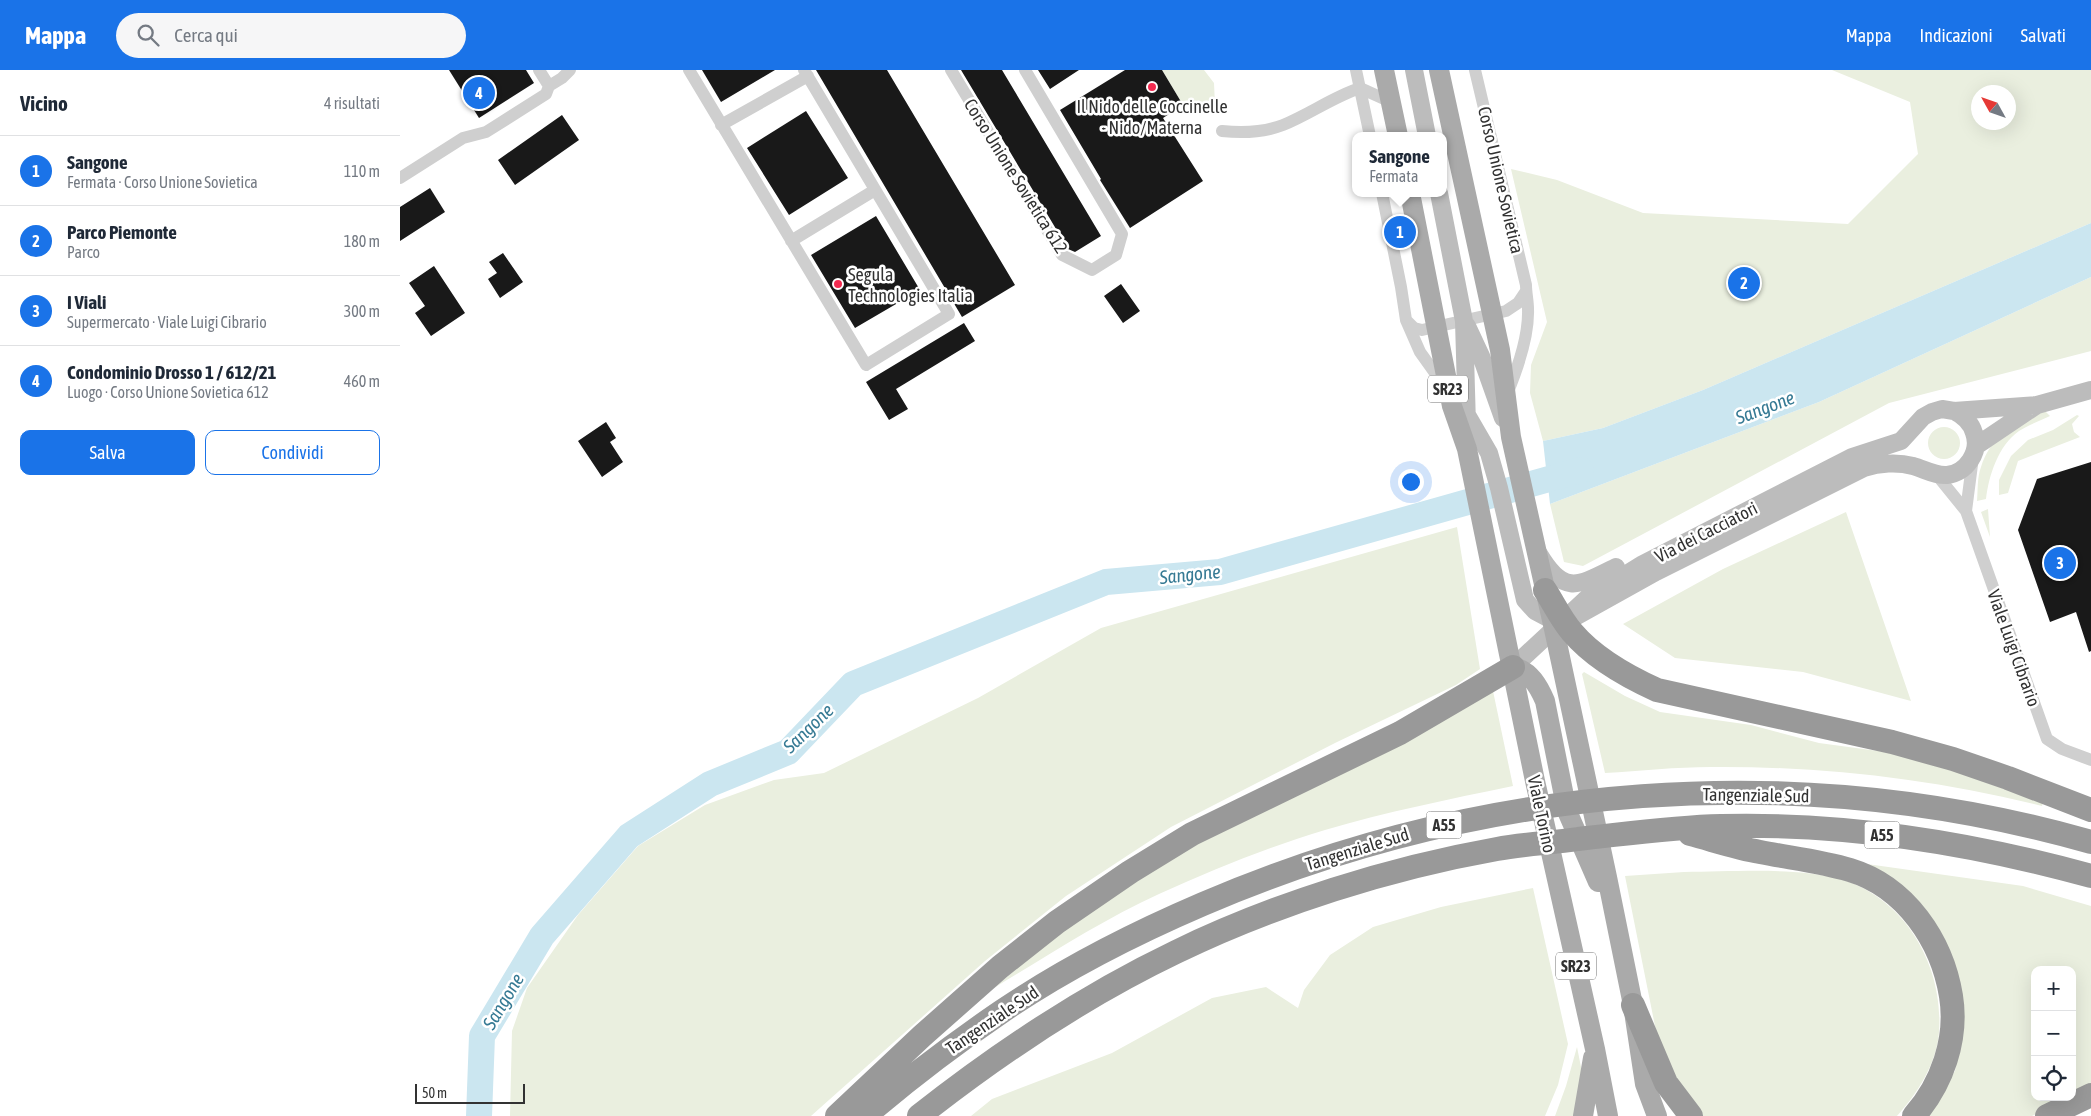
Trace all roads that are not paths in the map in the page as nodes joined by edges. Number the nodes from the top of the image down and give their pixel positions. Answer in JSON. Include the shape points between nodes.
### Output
{"nodes":[{"id":1,"x":539,"y":70,"type":"edge"},
{"id":2,"x":570,"y":70,"type":"edge"},
{"id":3,"x":689,"y":70,"type":"edge"},
{"id":4,"x":951,"y":70,"type":"edge"},
{"id":5,"x":1025,"y":70,"type":"edge"},
{"id":6,"x":1356,"y":70,"type":"edge"},
{"id":7,"x":1384,"y":70,"type":"edge"},
{"id":8,"x":1414,"y":70,"type":"edge"},
{"id":9,"x":1440,"y":70,"type":"edge"},
{"id":10,"x":1475,"y":70,"type":"edge"},
{"id":11,"x":806,"y":73,"type":"edge"},
{"id":12,"x":550,"y":86,"type":"junction"},
{"id":13,"x":1360,"y":88,"type":"junction"},
{"id":14,"x":1391,"y":102,"type":"junction"},
{"id":15,"x":720,"y":125,"type":"junction"},
{"id":16,"x":1222,"y":131,"type":"dead end"},
{"id":17,"x":1369,"y":132,"type":"edge"},
{"id":18,"x":1397,"y":132,"type":"edge"},
{"id":19,"x":1426,"y":132,"type":"edge"},
{"id":20,"x":400,"y":178,"type":"edge"},
{"id":21,"x":875,"y":190,"type":"junction"},
{"id":22,"x":1383,"y":197,"type":"edge"},
{"id":23,"x":1411,"y":197,"type":"edge"},
{"id":24,"x":1440,"y":197,"type":"edge"},
{"id":25,"x":791,"y":241,"type":"junction"},
{"id":26,"x":1526,"y":290,"type":"junction"},
{"id":27,"x":1492,"y":315,"type":"junction"},
{"id":28,"x":1406,"y":320,"type":"junction"},
{"id":29,"x":1464,"y":321,"type":"junction"},
{"id":30,"x":1435,"y":327,"type":"junction"},
{"id":31,"x":2091,"y":390,"type":"edge"},
{"id":32,"x":1449,"y":392,"type":"junction"},
{"id":33,"x":1505,"y":398,"type":"junction"},
{"id":34,"x":2037,"y":405,"type":"junction"},
{"id":35,"x":1954,"y":411,"type":"junction"},
{"id":36,"x":1467,"y":415,"type":"junction"},
{"id":37,"x":1916,"y":425,"type":"junction"},
{"id":38,"x":1512,"y":445,"type":"junction"},
{"id":39,"x":1974,"y":452,"type":"junction"},
{"id":40,"x":1469,"y":455,"type":"junction"},
{"id":41,"x":1931,"y":472,"type":"junction"},
{"id":42,"x":1966,"y":511,"type":"junction"},
{"id":43,"x":1536,"y":549,"type":"junction"},
{"id":44,"x":1643,"y":564,"type":"junction"},
{"id":45,"x":1545,"y":590,"type":"joint"},
{"id":46,"x":1560,"y":624,"type":"junction"},
{"id":47,"x":1513,"y":668,"type":"junction"},
{"id":48,"x":2091,"y":760,"type":"edge"},
{"id":49,"x":2091,"y":810,"type":"edge"},
{"id":50,"x":1669,"y":829,"type":"junction"},
{"id":51,"x":2091,"y":842,"type":"edge"},
{"id":52,"x":2091,"y":876,"type":"edge"},
{"id":53,"x":1601,"y":877,"type":"junction"},
{"id":54,"x":1633,"y":1005,"type":"junction"},
{"id":55,"x":1595,"y":1049,"type":"junction"},
{"id":56,"x":2091,"y":1095,"type":"edge"},
{"id":57,"x":838,"y":1116,"type":"edge"},
{"id":58,"x":865,"y":1116,"type":"edge"},
{"id":59,"x":919,"y":1116,"type":"edge"},
{"id":60,"x":1583,"y":1116,"type":"edge"},
{"id":61,"x":1608,"y":1116,"type":"edge"},
{"id":62,"x":1657,"y":1116,"type":"edge"},
{"id":63,"x":1691,"y":1116,"type":"edge"},
{"id":64,"x":1914,"y":1116,"type":"edge"},
{"id":65,"x":2047,"y":1116,"type":"edge"}],
"edges":[{"from":1,"to":12,"type":"street"},
{"from":2,"to":12,"type":"street"},
{"from":3,"to":15,"type":"street"},
{"from":4,"to":5,"type":"street","name":"Corso Unione Sovietica 612","via":[[1062,256],[1092,270],[1116,255],[1122,234]]},
{"from":6,"to":13,"type":"street"},
{"from":7,"to":14,"type":"main road"},
{"from":8,"to":19,"type":"street"},
{"from":9,"to":27,"type":"main road","name":"Corso Unione Sovietica"},
{"from":10,"to":26,"type":"street","name":"Corso Unione Sovietica"},
{"from":11,"to":15,"type":"street"},
{"from":11,"to":21,"type":"street"},
{"from":12,"to":20,"type":"street","via":[[546,94],[486,132],[463,138]]},
{"from":13,"to":14,"type":"street"},
{"from":13,"to":16,"type":"street","via":[[1283,125]]},
{"from":13,"to":17,"type":"street"},
{"from":14,"to":18,"type":"main road"},
{"from":15,"to":25,"type":"street"},
{"from":21,"to":25,"type":"street"},
{"from":21,"to":25,"type":"street","via":[[949,314],[866,365]]},
{"from":22,"to":28,"type":"street"},
{"from":23,"to":30,"type":"main road","number":"SR23"},
{"from":24,"to":29,"type":"street"},
{"from":26,"to":27,"type":"street","via":[[1512,308]]},
{"from":26,"to":33,"type":"street","name":"Corso Unione Sovietica","via":[[1527,324],[1515,375]]},
{"from":27,"to":29,"type":"street"},
{"from":27,"to":33,"type":"main road","name":"Corso Unione Sovietica"},
{"from":28,"to":30,"type":"street","via":[[1414,328],[1422,330]]},
{"from":28,"to":32,"type":"street","via":[[1420,352]]},
{"from":29,"to":30,"type":"street"},
{"from":29,"to":36,"type":"street"},
{"from":29,"to":38,"type":"street","via":[[1481,356]]},
{"from":30,"to":32,"type":"main road","number":"SR23"},
{"from":31,"to":34,"type":"street","name":"Via dei Cacciatori"},
{"from":32,"to":40,"type":"main road","number":"SR23"},
{"from":33,"to":38,"type":"main road","name":"Corso Unione Sovietica"},
{"from":34,"to":35,"type":"street","name":"Via dei Cacciatori"},
{"from":34,"to":39,"type":"street","name":"Via dei Cacciatori"},
{"from":35,"to":37,"type":"street","name":"Via dei Cacciatori","via":[[1942,409],[1932,412]]},
{"from":35,"to":39,"type":"street","via":[[1964,416],[1976,435]]},
{"from":36,"to":40,"type":"street"},
{"from":36,"to":46,"type":"street","via":[[1489,453],[1525,600],[1535,611]]},
{"from":37,"to":41,"type":"street","via":[[1912,434],[1912,450],[1919,464]]},
{"from":37,"to":44,"type":"street","name":"Via dei Cacciatori","via":[[1894,444],[1852,457]]},
{"from":38,"to":43,"type":"main road","name":"Corso Unione Sovietica"},
{"from":39,"to":41,"type":"street","name":"Via dei Cacciatori","via":[[1966,466],[1956,472],[1946,475]]},
{"from":39,"to":42,"type":"street"},
{"from":40,"to":47,"type":"main road","name":"Viale Torino","number":"SR23"},
{"from":41,"to":42,"type":"street"},
{"from":41,"to":46,"type":"street","name":"Via dei Cacciatori","via":[[1896,464],[1864,468]]},
{"from":42,"to":48,"type":"street","name":"Viale Luigi Cibrario","via":[[2047,739],[2062,749]]},
{"from":43,"to":44,"type":"street","via":[[1551,573],[1571,584],[1584,582],[1616,567]]},
{"from":43,"to":45,"type":"main road"},
{"from":44,"to":46,"type":"street","name":"Via dei Cacciatori","via":[[1590,595]]},
{"from":45,"to":46,"type":"highway"},
{"from":46,"to":47,"type":"street","name":"Via dei Cacciatori"},
{"from":46,"to":49,"type":"highway","via":[[1589,650],[1657,690],[1901,744],[2008,778]]},
{"from":46,"to":53,"type":"main road","number":"SR23","via":[[1562,665],[1585,775]]},
{"from":47,"to":53,"type":"main road","via":[[1524,671],[1545,701],[1567,810]]},
{"from":47,"to":55,"type":"main road","name":"Viale Torino","number":"SR23"},
{"from":47,"to":57,"type":"highway","via":[[1400,733],[1192,834],[1130,872],[1057,922],[1000,967]]},
{"from":50,"to":52,"type":"highway","name":"Tangenziale Sud","number":"A55","via":[[1792,827],[1850,832],[1963,847]]},
{"from":50,"to":59,"type":"highway","name":"Tangenziale Sud","number":"A55","via":[[1499,848],[1421,865],[1310,898],[1255,919],[1178,951],[1074,1007],[963,1081]]},
{"from":50,"to":64,"type":"highway","via":[[1758,852],[1850,870],[1869,878],[1906,904],[1943,961],[1953,1016],[1950,1046],[1941,1072]]},
{"from":51,"to":58,"type":"highway","name":"Tangenziale Sud","number":"A55","via":[[1996,819],[1876,800],[1741,793],[1670,793],[1602,799],[1489,815],[1410,832],[1246,886],[1112,946],[1003,1010]]},
{"from":53,"to":54,"type":"main road","number":"SR23","via":[[1613,909]]},
{"from":54,"to":62,"type":"main road","number":"SR23","via":[[1645,1084]]},
{"from":54,"to":63,"type":"highway","via":[[1666,1083]]},
{"from":55,"to":60,"type":"main road"},
{"from":55,"to":61,"type":"main road","name":"Viale Torino","number":"SR23"},
{"from":56,"to":65,"type":"highway"}]}
